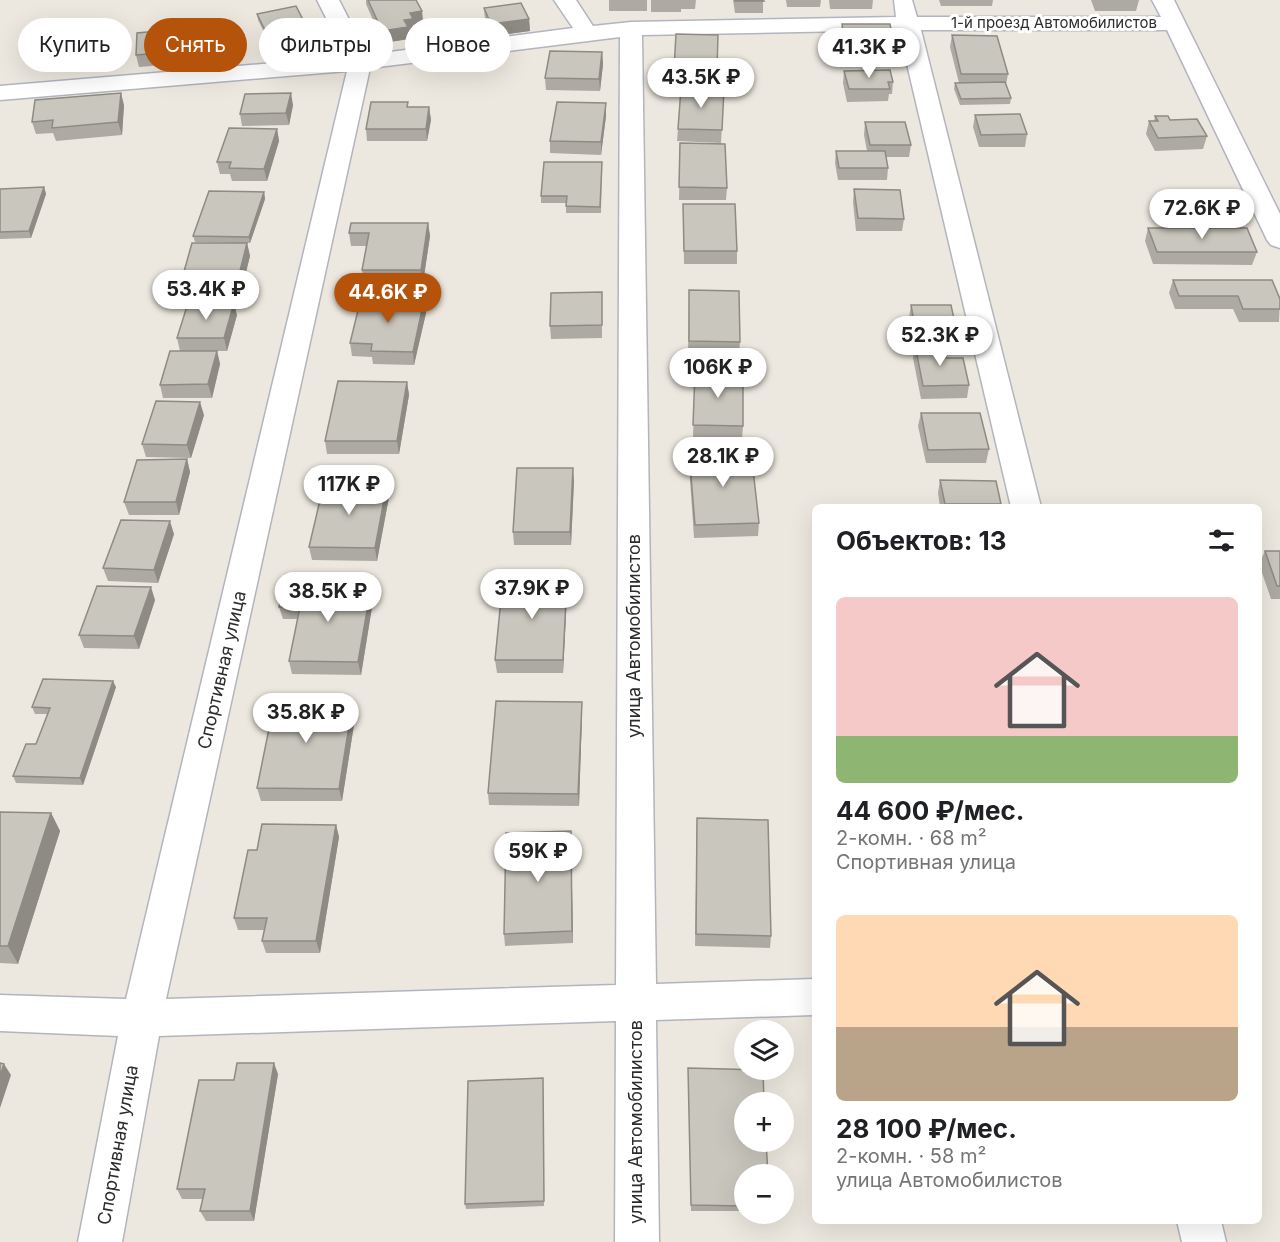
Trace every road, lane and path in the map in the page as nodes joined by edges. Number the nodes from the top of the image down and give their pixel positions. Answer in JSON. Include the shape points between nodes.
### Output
{"nodes":[{"id":1,"x":328,"y":0,"type":"edge"},
{"id":2,"x":565,"y":0,"type":"edge"},
{"id":3,"x":1163,"y":0,"type":"edge"},
{"id":4,"x":906,"y":11,"type":"edge"},
{"id":5,"x":337,"y":18,"type":"edge"},
{"id":6,"x":1175,"y":24,"type":"junction"},
{"id":7,"x":631,"y":29,"type":"junction"},
{"id":8,"x":587,"y":33,"type":"junction"},
{"id":9,"x":393,"y":59,"type":"edge"},
{"id":10,"x":259,"y":71,"type":"edge"},
{"id":11,"x":358,"y":72,"type":"edge"},
{"id":12,"x":0,"y":93,"type":"edge"},
{"id":13,"x":1280,"y":240,"type":"edge"},
{"id":14,"x":1025,"y":504,"type":"edge"},
{"id":15,"x":812,"y":997,"type":"edge"},
{"id":16,"x":635,"y":1002,"type":"junction"},
{"id":17,"x":0,"y":1013,"type":"edge"},
{"id":18,"x":142,"y":1018,"type":"junction"},
{"id":19,"x":1200,"y":1224,"type":"edge"},
{"id":20,"x":100,"y":1242,"type":"edge"},
{"id":21,"x":637,"y":1242,"type":"edge"},
{"id":22,"x":1204,"y":1242,"type":"edge"}],
"edges":[{"from":1,"to":5,"type":"street"},
{"from":2,"to":8,"type":"street"},
{"from":3,"to":6,"type":"street"},
{"from":4,"to":6,"type":"street","name":"1-й проезд Автомобилистов"},
{"from":4,"to":7,"type":"street","name":"1-й проезд Автомобилистов"},
{"from":4,"to":14,"type":"street"},
{"from":6,"to":13,"type":"street"},
{"from":7,"to":8,"type":"street","name":"1-й проезд Автомобилистов"},
{"from":7,"to":16,"type":"street","name":"улица Автомобилистов"},
{"from":8,"to":9,"type":"street","name":"1-й проезд Автомобилистов"},
{"from":10,"to":12,"type":"street","name":"1-й проезд Автомобилистов"},
{"from":11,"to":18,"type":"street","name":"Спортивная улица"},
{"from":15,"to":16,"type":"street"},
{"from":16,"to":18,"type":"street"},
{"from":16,"to":21,"type":"street","name":"улица Автомобилистов"},
{"from":17,"to":18,"type":"street"},
{"from":18,"to":20,"type":"street","name":"Спортивная улица"},
{"from":19,"to":22,"type":"street"}]}
